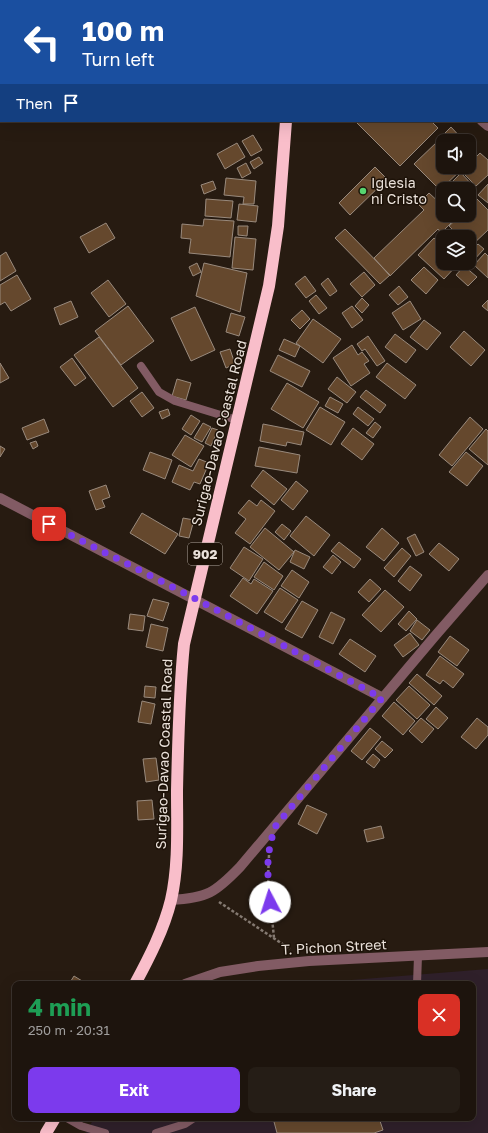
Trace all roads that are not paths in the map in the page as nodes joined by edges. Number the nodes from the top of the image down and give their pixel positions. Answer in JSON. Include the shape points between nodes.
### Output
{"nodes":[{"id":1,"x":286,"y":122,"type":"edge"},
{"id":2,"x":141,"y":366,"type":"dead end"},
{"id":3,"x":237,"y":420,"type":"junction"},
{"id":4,"x":0,"y":498,"type":"edge"},
{"id":5,"x":488,"y":575,"type":"edge"},
{"id":6,"x":194,"y":598,"type":"junction"},
{"id":7,"x":382,"y":698,"type":"junction"},
{"id":8,"x":171,"y":900,"type":"junction"},
{"id":9,"x":488,"y":952,"type":"edge"},
{"id":10,"x":418,"y":956,"type":"junction"},
{"id":11,"x":136,"y":981,"type":"edge"},
{"id":12,"x":194,"y":981,"type":"edge"},
{"id":13,"x":417,"y":981,"type":"edge"},
{"id":14,"x":53,"y":1121,"type":"edge"},
{"id":15,"x":72,"y":1121,"type":"edge"},
{"id":16,"x":190,"y":1121,"type":"edge"},
{"id":17,"x":46,"y":1133,"type":"edge"},
{"id":18,"x":105,"y":1133,"type":"edge"},
{"id":19,"x":156,"y":1133,"type":"edge"}],
"edges":[{"from":1,"to":3,"type":"highway","name":"Surigao-Davao Coastal Road","number":"902","via":[[278,226],[269,286]]},
{"from":2,"to":3,"type":"lane","via":[[159,392],[175,401]]},
{"from":3,"to":6,"type":"highway","name":"Surigao-Davao Coastal Road","number":"902"},
{"from":4,"to":6,"type":"street"},
{"from":5,"to":7,"type":"street"},
{"from":6,"to":7,"type":"street"},
{"from":6,"to":8,"type":"highway","name":"Surigao-Davao Coastal Road","number":"902","via":[[184,644],[179,690],[177,836]]},
{"from":7,"to":8,"type":"street","via":[[224,884],[195,899]]},
{"from":8,"to":11,"type":"highway","name":"Surigao-Davao Coastal Road","number":"902","via":[[158,936]]},
{"from":9,"to":10,"type":"street","name":"T. Pichon Street"},
{"from":10,"to":12,"type":"street","name":"T. Pichon Street","via":[[258,966],[220,972]]},
{"from":10,"to":13,"type":"lane"},
{"from":14,"to":17,"type":"highway"},
{"from":15,"to":18,"type":"lane"},
{"from":16,"to":19,"type":"lane"}]}
